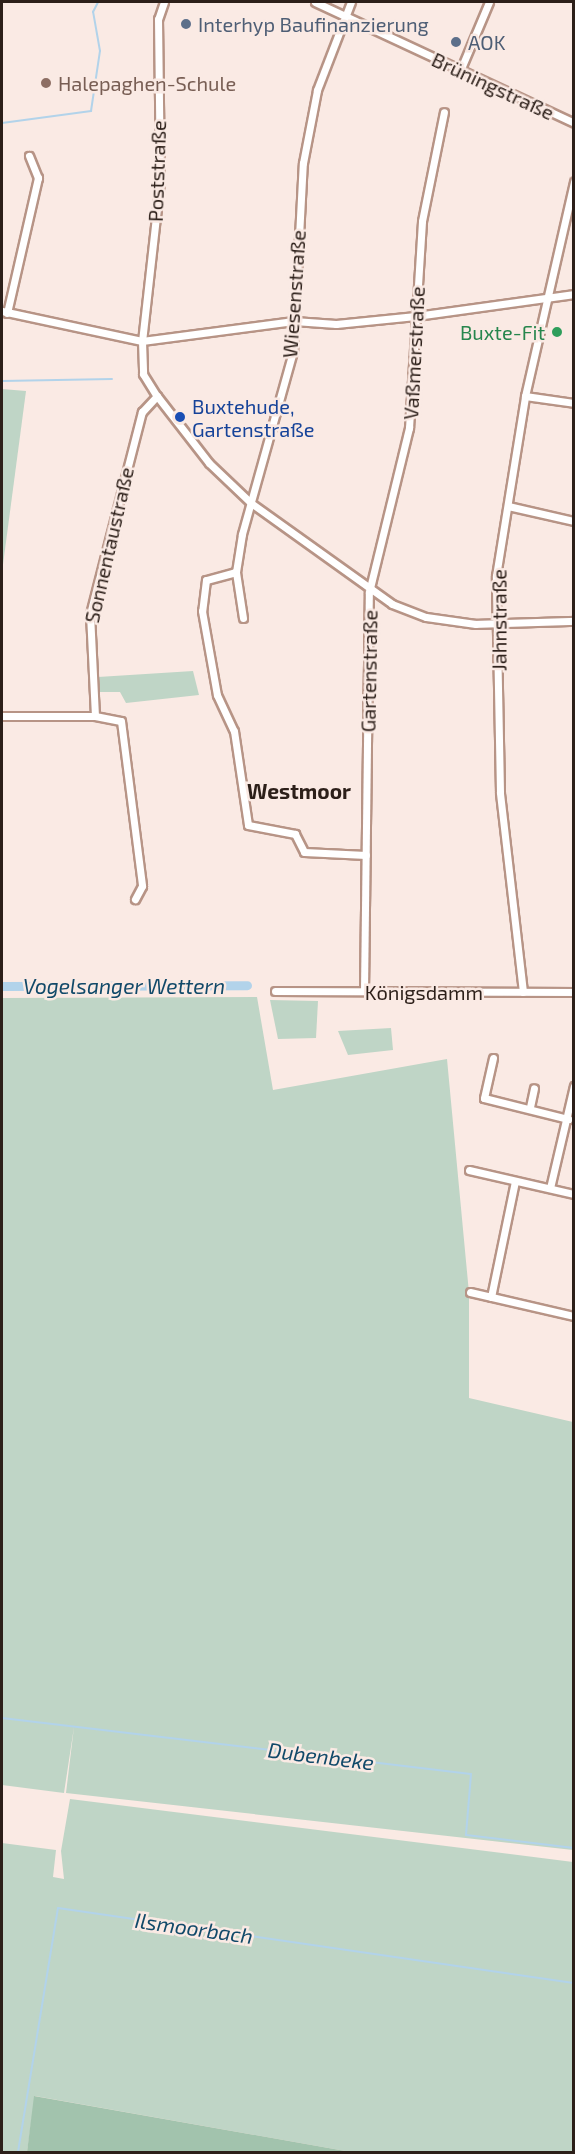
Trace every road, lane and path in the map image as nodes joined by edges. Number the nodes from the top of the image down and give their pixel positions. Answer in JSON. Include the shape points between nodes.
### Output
{"nodes":[{"id":1,"x":164,"y":2,"type":"edge"},
{"id":2,"x":315,"y":2,"type":"edge"},
{"id":3,"x":351,"y":2,"type":"edge"},
{"id":4,"x":489,"y":2,"type":"edge"},
{"id":5,"x":344,"y":15,"type":"junction"},
{"id":6,"x":460,"y":71,"type":"junction"},
{"id":7,"x":444,"y":112,"type":"dead end"},
{"id":8,"x":573,"y":123,"type":"edge"},
{"id":9,"x":29,"y":156,"type":"dead end"},
{"id":10,"x":573,"y":182,"type":"edge"},
{"id":11,"x":573,"y":294,"type":"edge"},
{"id":12,"x":549,"y":300,"type":"junction"},
{"id":13,"x":4,"y":312,"type":"edge"},
{"id":14,"x":416,"y":316,"type":"junction"},
{"id":15,"x":294,"y":321,"type":"junction"},
{"id":16,"x":142,"y":341,"type":"junction"},
{"id":17,"x":157,"y":396,"type":"junction"},
{"id":18,"x":525,"y":396,"type":"junction"},
{"id":19,"x":573,"y":403,"type":"edge"},
{"id":20,"x":251,"y":504,"type":"junction"},
{"id":21,"x":508,"y":506,"type":"junction"},
{"id":22,"x":573,"y":521,"type":"edge"},
{"id":23,"x":236,"y":572,"type":"junction"},
{"id":24,"x":369,"y":592,"type":"junction"},
{"id":25,"x":243,"y":618,"type":"dead end"},
{"id":26,"x":573,"y":621,"type":"edge"},
{"id":27,"x":498,"y":622,"type":"junction"},
{"id":28,"x":2,"y":716,"type":"edge"},
{"id":29,"x":95,"y":716,"type":"junction"},
{"id":30,"x":366,"y":855,"type":"junction"},
{"id":31,"x":135,"y":899,"type":"dead end"},
{"id":32,"x":275,"y":991,"type":"dead end"},
{"id":33,"x":364,"y":991,"type":"junction"},
{"id":34,"x":523,"y":992,"type":"junction"},
{"id":35,"x":573,"y":992,"type":"edge"},
{"id":36,"x":493,"y":1058,"type":"dead end"},
{"id":37,"x":573,"y":1086,"type":"edge"},
{"id":38,"x":534,"y":1088,"type":"dead end"},
{"id":39,"x":530,"y":1107,"type":"junction"},
{"id":40,"x":568,"y":1119,"type":"junction"},
{"id":41,"x":469,"y":1170,"type":"dead end"},
{"id":42,"x":515,"y":1181,"type":"junction"},
{"id":43,"x":550,"y":1188,"type":"junction"},
{"id":44,"x":573,"y":1194,"type":"edge"},
{"id":45,"x":470,"y":1292,"type":"dead end"},
{"id":46,"x":491,"y":1297,"type":"junction"},
{"id":47,"x":573,"y":1316,"type":"edge"}],
"edges":[{"from":1,"to":16,"type":"street","name":"Poststraße","via":[[158,19],[160,181]]},
{"from":2,"to":5,"type":"street","name":"Brüningstraße"},
{"from":3,"to":5,"type":"street","name":"Wiesenstraße"},
{"from":4,"to":6,"type":"street"},
{"from":5,"to":6,"type":"street","name":"Brüningstraße"},
{"from":5,"to":15,"type":"street","name":"Wiesenstraße","via":[[317,90],[303,163]]},
{"from":6,"to":8,"type":"street","name":"Brüningstraße"},
{"from":7,"to":14,"type":"street","name":"Vaßmerstraße","via":[[422,221]]},
{"from":9,"to":13,"type":"street","via":[[38,178]]},
{"from":10,"to":12,"type":"street","name":"Jahnstraße"},
{"from":11,"to":12,"type":"street"},
{"from":12,"to":14,"type":"street"},
{"from":12,"to":18,"type":"street","name":"Jahnstraße"},
{"from":13,"to":16,"type":"street"},
{"from":14,"to":15,"type":"street","via":[[336,324]]},
{"from":14,"to":24,"type":"street","name":"Vaßmerstraße","via":[[409,428]]},
{"from":15,"to":16,"type":"street"},
{"from":15,"to":20,"type":"street","name":"Wiesenstraße","via":[[293,351]]},
{"from":16,"to":17,"type":"street","name":"Gartenstraße","via":[[143,374]]},
{"from":17,"to":20,"type":"street","name":"Gartenstraße","via":[[208,463]]},
{"from":17,"to":29,"type":"street","name":"Sonnentaustraße","via":[[142,412],[90,614]]},
{"from":18,"to":19,"type":"street"},
{"from":18,"to":21,"type":"street","name":"Jahnstraße"},
{"from":20,"to":23,"type":"street","name":"Wiesenstraße"},
{"from":20,"to":24,"type":"street","name":"Gartenstraße"},
{"from":21,"to":22,"type":"street"},
{"from":21,"to":27,"type":"street","name":"Jahnstraße","via":[[496,576]]},
{"from":23,"to":25,"type":"street","name":"Wiesenstraße"},
{"from":23,"to":30,"type":"street","via":[[206,580],[202,611],[215,688],[234,731],[248,825],[295,834],[304,852]]},
{"from":24,"to":27,"type":"street","via":[[426,617]]},
{"from":24,"to":30,"type":"street","name":"Gartenstraße"},
{"from":26,"to":27,"type":"street"},
{"from":27,"to":34,"type":"street","name":"Jahnstraße","via":[[500,792]]},
{"from":28,"to":29,"type":"street"},
{"from":29,"to":31,"type":"street","via":[[121,721],[142,886]]},
{"from":30,"to":33,"type":"street","name":"Gartenstraße"},
{"from":32,"to":33,"type":"street","name":"Königsdamm"},
{"from":33,"to":34,"type":"street","name":"Königsdamm"},
{"from":34,"to":35,"type":"street","name":"Königsdamm"},
{"from":36,"to":39,"type":"street","via":[[484,1098]]},
{"from":37,"to":40,"type":"street"},
{"from":38,"to":39,"type":"street"},
{"from":39,"to":40,"type":"street"},
{"from":40,"to":43,"type":"street"},
{"from":41,"to":42,"type":"street"},
{"from":42,"to":43,"type":"street"},
{"from":42,"to":46,"type":"street"},
{"from":43,"to":44,"type":"street"},
{"from":45,"to":46,"type":"street"},
{"from":46,"to":47,"type":"street"}]}
